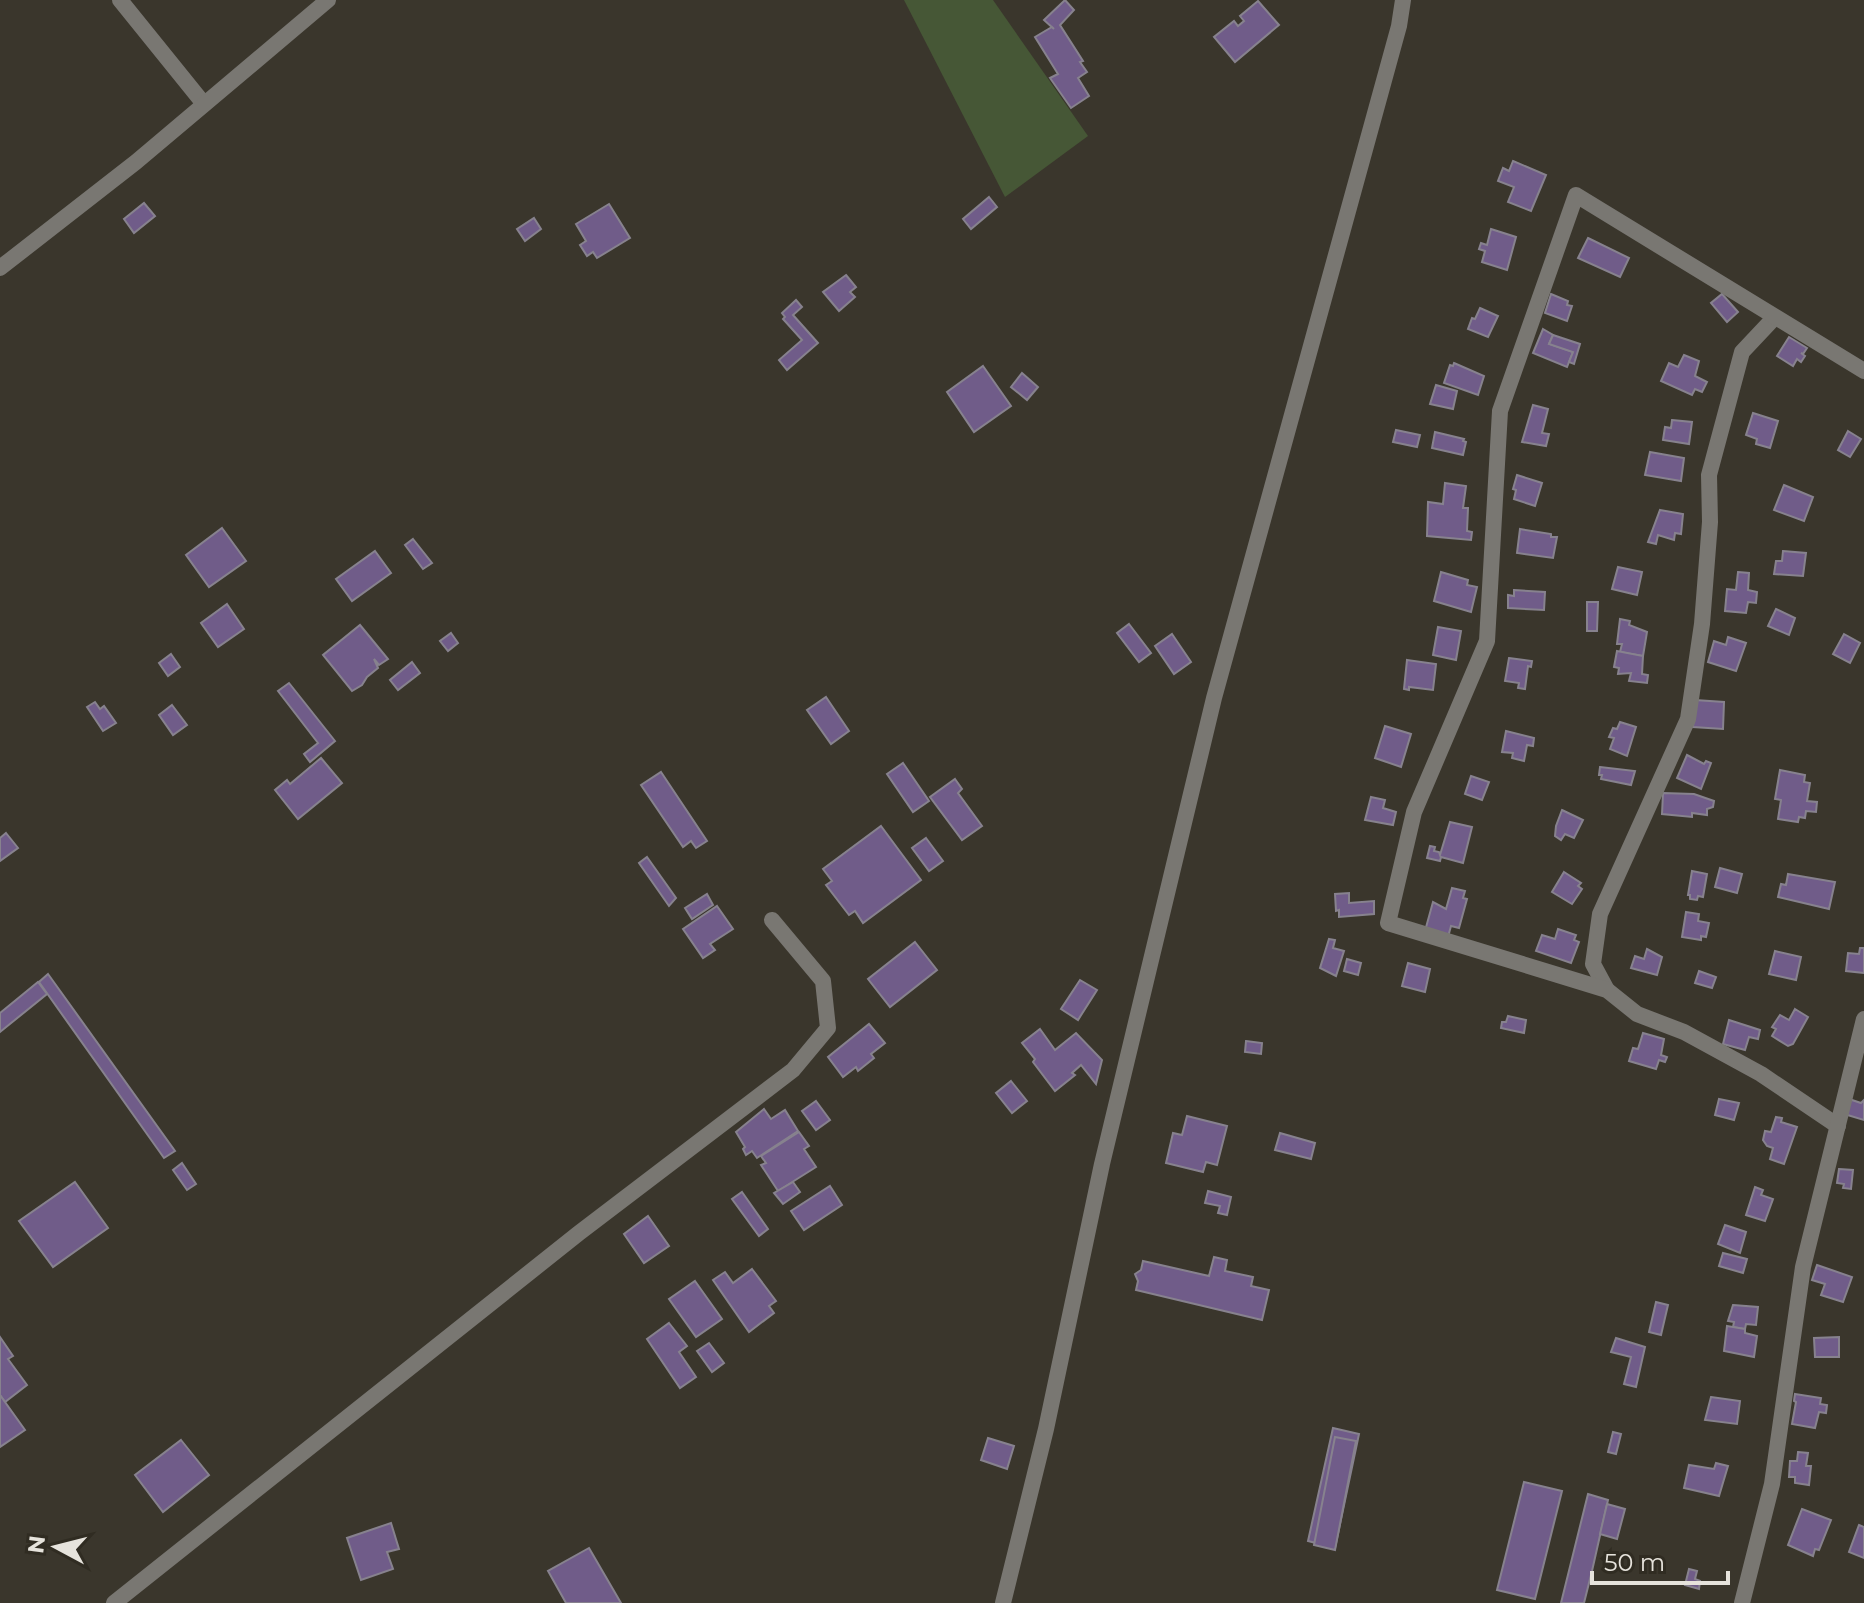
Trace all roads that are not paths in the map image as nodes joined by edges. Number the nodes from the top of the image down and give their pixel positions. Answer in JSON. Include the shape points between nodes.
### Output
{"nodes":[{"id":1,"x":120,"y":0,"type":"edge"},
{"id":2,"x":328,"y":0,"type":"edge"},
{"id":3,"x":1403,"y":0,"type":"edge"},
{"id":4,"x":204,"y":104,"type":"junction"},
{"id":5,"x":0,"y":268,"type":"edge"},
{"id":6,"x":1774,"y":318,"type":"junction"},
{"id":7,"x":1864,"y":371,"type":"edge"},
{"id":8,"x":772,"y":920,"type":"dead end"},
{"id":9,"x":1607,"y":990,"type":"junction"},
{"id":10,"x":1864,"y":1019,"type":"edge"},
{"id":11,"x":1838,"y":1126,"type":"junction"},
{"id":12,"x":114,"y":1603,"type":"edge"},
{"id":13,"x":1003,"y":1603,"type":"edge"},
{"id":14,"x":1742,"y":1603,"type":"edge"}],
"edges":[{"from":1,"to":4,"type":"street"},
{"from":2,"to":4,"type":"street"},
{"from":3,"to":13,"type":"street","via":[[1214,698]]},
{"from":4,"to":5,"type":"street"},
{"from":6,"to":7,"type":"street"},
{"from":6,"to":9,"type":"street","via":[[1742,352],[1709,475],[1702,624],[1688,719],[1600,914],[1593,964]]},
{"from":6,"to":9,"type":"street","via":[[1576,195],[1500,411],[1487,641],[1414,812],[1388,923]]},
{"from":8,"to":12,"type":"street","via":[[823,981],[828,1028],[793,1070]]},
{"from":9,"to":11,"type":"street","via":[[1637,1014],[1684,1032],[1761,1074]]},
{"from":10,"to":11,"type":"street"},
{"from":11,"to":14,"type":"street","via":[[1803,1267],[1772,1484]]}]}
